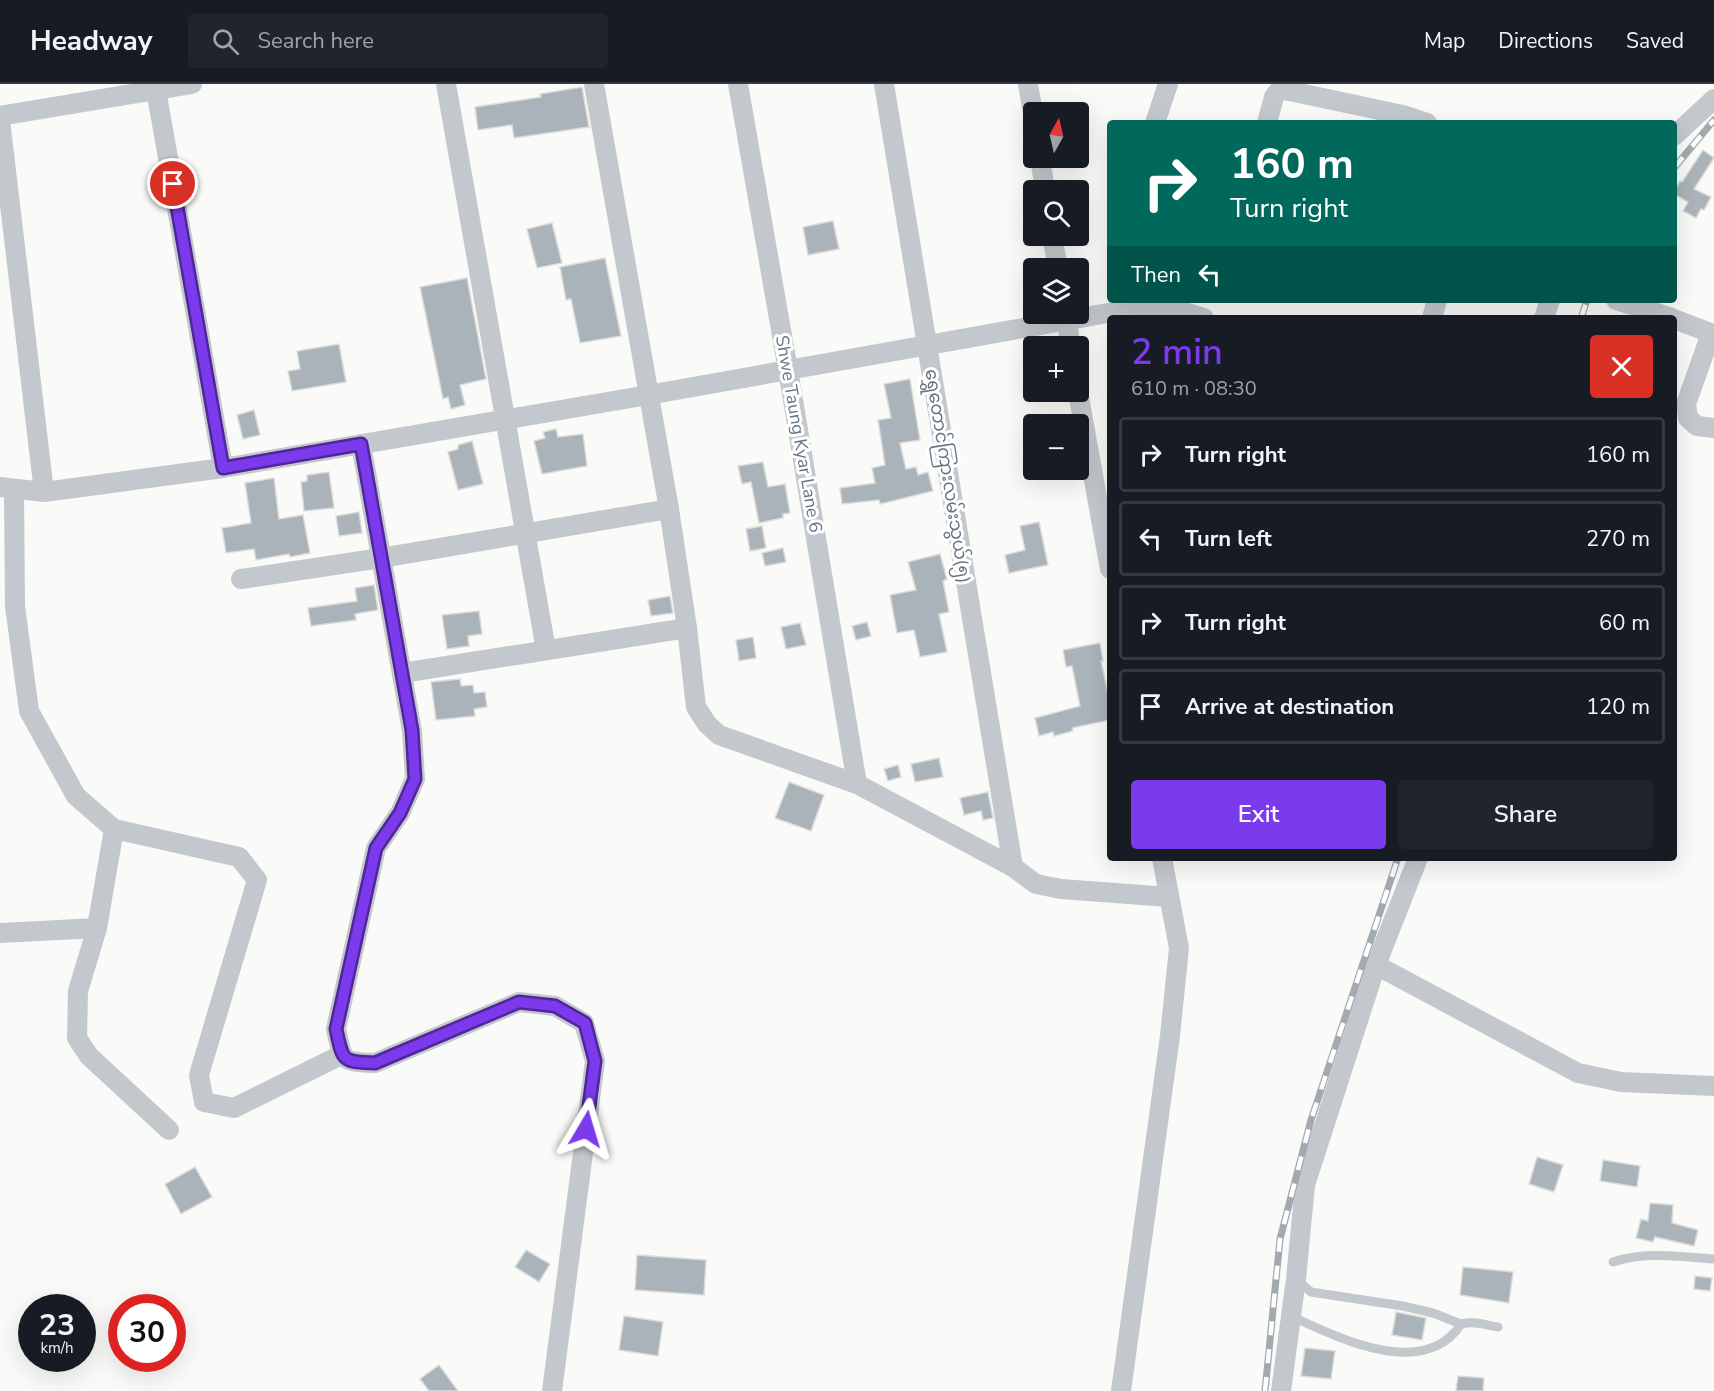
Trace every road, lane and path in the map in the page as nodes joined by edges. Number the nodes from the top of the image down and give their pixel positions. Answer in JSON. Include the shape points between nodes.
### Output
{"nodes":[{"id":1,"x":192,"y":84,"type":"edge"},
{"id":2,"x":446,"y":84,"type":"edge"},
{"id":3,"x":594,"y":84,"type":"edge"},
{"id":4,"x":738,"y":84,"type":"edge"},
{"id":5,"x":884,"y":84,"type":"edge"},
{"id":6,"x":1028,"y":84,"type":"edge"},
{"id":7,"x":1168,"y":84,"type":"edge"},
{"id":8,"x":156,"y":90,"type":"junction"},
{"id":9,"x":1714,"y":99,"type":"edge"},
{"id":10,"x":1031,"y":102,"type":"edge"},
{"id":11,"x":1372,"y":116,"type":"edge"},
{"id":12,"x":0,"y":118,"type":"edge"},
{"id":13,"x":1156,"y":120,"type":"edge"},
{"id":14,"x":1268,"y":120,"type":"edge"},
{"id":15,"x":1417,"y":120,"type":"edge"},
{"id":16,"x":1677,"y":132,"type":"edge"},
{"id":17,"x":1152,"y":303,"type":"edge"},
{"id":18,"x":1626,"y":303,"type":"edge"},
{"id":19,"x":1089,"y":313,"type":"edge"},
{"id":20,"x":1194,"y":315,"type":"edge"},
{"id":21,"x":1664,"y":315,"type":"edge"},
{"id":22,"x":1677,"y":320,"type":"edge"},
{"id":23,"x":1032,"y":324,"type":"edge"},
{"id":24,"x":927,"y":346,"type":"junction"},
{"id":25,"x":788,"y":370,"type":"junction"},
{"id":26,"x":648,"y":395,"type":"junction"},
{"id":27,"x":1080,"y":402,"type":"edge"},
{"id":28,"x":506,"y":419,"type":"junction"},
{"id":29,"x":1714,"y":428,"type":"edge"},
{"id":30,"x":361,"y":444,"type":"junction"},
{"id":31,"x":223,"y":468,"type":"junction"},
{"id":32,"x":7,"y":488,"type":"edge"},
{"id":33,"x":45,"y":492,"type":"junction"},
{"id":34,"x":669,"y":508,"type":"junction"},
{"id":35,"x":525,"y":533,"type":"junction"},
{"id":36,"x":1107,"y":552,"type":"edge"},
{"id":37,"x":381,"y":558,"type":"junction"},
{"id":38,"x":241,"y":579,"type":"dead end"},
{"id":39,"x":687,"y":628,"type":"junction"},
{"id":40,"x":546,"y":650,"type":"junction"},
{"id":41,"x":402,"y":673,"type":"junction"},
{"id":42,"x":857,"y":784,"type":"junction"},
{"id":43,"x":114,"y":829,"type":"junction"},
{"id":44,"x":1163,"y":861,"type":"edge"},
{"id":45,"x":1417,"y":861,"type":"edge"},
{"id":46,"x":1013,"y":867,"type":"junction"},
{"id":47,"x":1169,"y":897,"type":"junction"},
{"id":48,"x":97,"y":928,"type":"junction"},
{"id":49,"x":0,"y":933,"type":"edge"},
{"id":50,"x":1376,"y":964,"type":"junction"},
{"id":51,"x":341,"y":1054,"type":"junction"},
{"id":52,"x":1714,"y":1086,"type":"edge"},
{"id":53,"x":169,"y":1130,"type":"dead end"},
{"id":54,"x":1714,"y":1258,"type":"edge"},
{"id":55,"x":1613,"y":1262,"type":"dead end"},
{"id":56,"x":1296,"y":1280,"type":"junction"},
{"id":57,"x":1291,"y":1316,"type":"junction"},
{"id":58,"x":1461,"y":1324,"type":"junction"},
{"id":59,"x":1498,"y":1328,"type":"dead end"},
{"id":60,"x":552,"y":1391,"type":"edge"},
{"id":61,"x":1121,"y":1391,"type":"edge"},
{"id":62,"x":1281,"y":1391,"type":"edge"}],
"edges":[{"from":1,"to":8,"type":"street"},
{"from":2,"to":28,"type":"street"},
{"from":3,"to":26,"type":"street"},
{"from":4,"to":25,"type":"street","name":"Shwe Taung Kyar Lane 6"},
{"from":5,"to":24,"type":"street","name":"ရွှေတောင်ကြားလမ်းသွယ်(၅)"},
{"from":6,"to":10,"type":"street"},
{"from":7,"to":13,"type":"street"},
{"from":8,"to":12,"type":"street"},
{"from":8,"to":31,"type":"street"},
{"from":9,"to":16,"type":"street"},
{"from":11,"to":14,"type":"street","via":[[1280,89],[1274,96]]},
{"from":11,"to":15,"type":"street","via":[[1403,115]]},
{"from":12,"to":33,"type":"street"},
{"from":17,"to":19,"type":"street"},
{"from":17,"to":20,"type":"street"},
{"from":18,"to":21,"type":"street"},
{"from":22,"to":29,"type":"street","via":[[1708,332],[1686,404],[1688,418],[1697,426]]},
{"from":23,"to":24,"type":"street"},
{"from":24,"to":25,"type":"street"},
{"from":24,"to":46,"type":"street","name":"ရွှေတောင်ကြားလမ်းသွယ်(၅)"},
{"from":25,"to":26,"type":"street"},
{"from":25,"to":42,"type":"street","name":"Shwe Taung Kyar Lane 6"},
{"from":26,"to":28,"type":"street"},
{"from":26,"to":34,"type":"street"},
{"from":27,"to":36,"type":"street"},
{"from":28,"to":30,"type":"street"},
{"from":28,"to":35,"type":"street"},
{"from":30,"to":31,"type":"street"},
{"from":30,"to":37,"type":"street"},
{"from":31,"to":33,"type":"street"},
{"from":32,"to":33,"type":"street"},
{"from":32,"to":43,"type":"street","via":[[15,606],[29,711],[76,796]]},
{"from":34,"to":35,"type":"street"},
{"from":34,"to":39,"type":"street"},
{"from":35,"to":37,"type":"street"},
{"from":35,"to":40,"type":"street"},
{"from":37,"to":38,"type":"street"},
{"from":37,"to":41,"type":"street"},
{"from":39,"to":40,"type":"street"},
{"from":39,"to":42,"type":"street","via":[[696,707],[707,724],[719,735]]},
{"from":40,"to":41,"type":"street"},
{"from":41,"to":51,"type":"street","via":[[415,779],[400,813],[376,848],[336,1029]]},
{"from":42,"to":46,"type":"street"},
{"from":43,"to":48,"type":"street"},
{"from":43,"to":51,"type":"street","via":[[238,857],[257,880],[199,1075],[204,1102],[234,1108]]},
{"from":44,"to":47,"type":"street"},
{"from":45,"to":50,"type":"street"},
{"from":46,"to":47,"type":"street","via":[[1036,884]]},
{"from":47,"to":61,"type":"street","via":[[1179,948],[1177,970]]},
{"from":48,"to":49,"type":"street"},
{"from":48,"to":53,"type":"street","via":[[78,991],[77,1038],[89,1056]]},
{"from":50,"to":52,"type":"street","via":[[1578,1073],[1621,1082]]},
{"from":50,"to":56,"type":"street","via":[[1305,1185]]},
{"from":51,"to":60,"type":"street","via":[[351,1062],[375,1063],[519,1002],[555,1006],[585,1023],[595,1061]]},
{"from":54,"to":55,"type":"lane","via":[[1649,1255]]},
{"from":56,"to":57,"type":"street"},
{"from":56,"to":58,"type":"lane","via":[[1311,1292],[1403,1306]]},
{"from":57,"to":58,"type":"lane","via":[[1331,1335],[1401,1352],[1426,1350],[1442,1343]]},
{"from":57,"to":62,"type":"street"},
{"from":58,"to":59,"type":"lane"}]}
